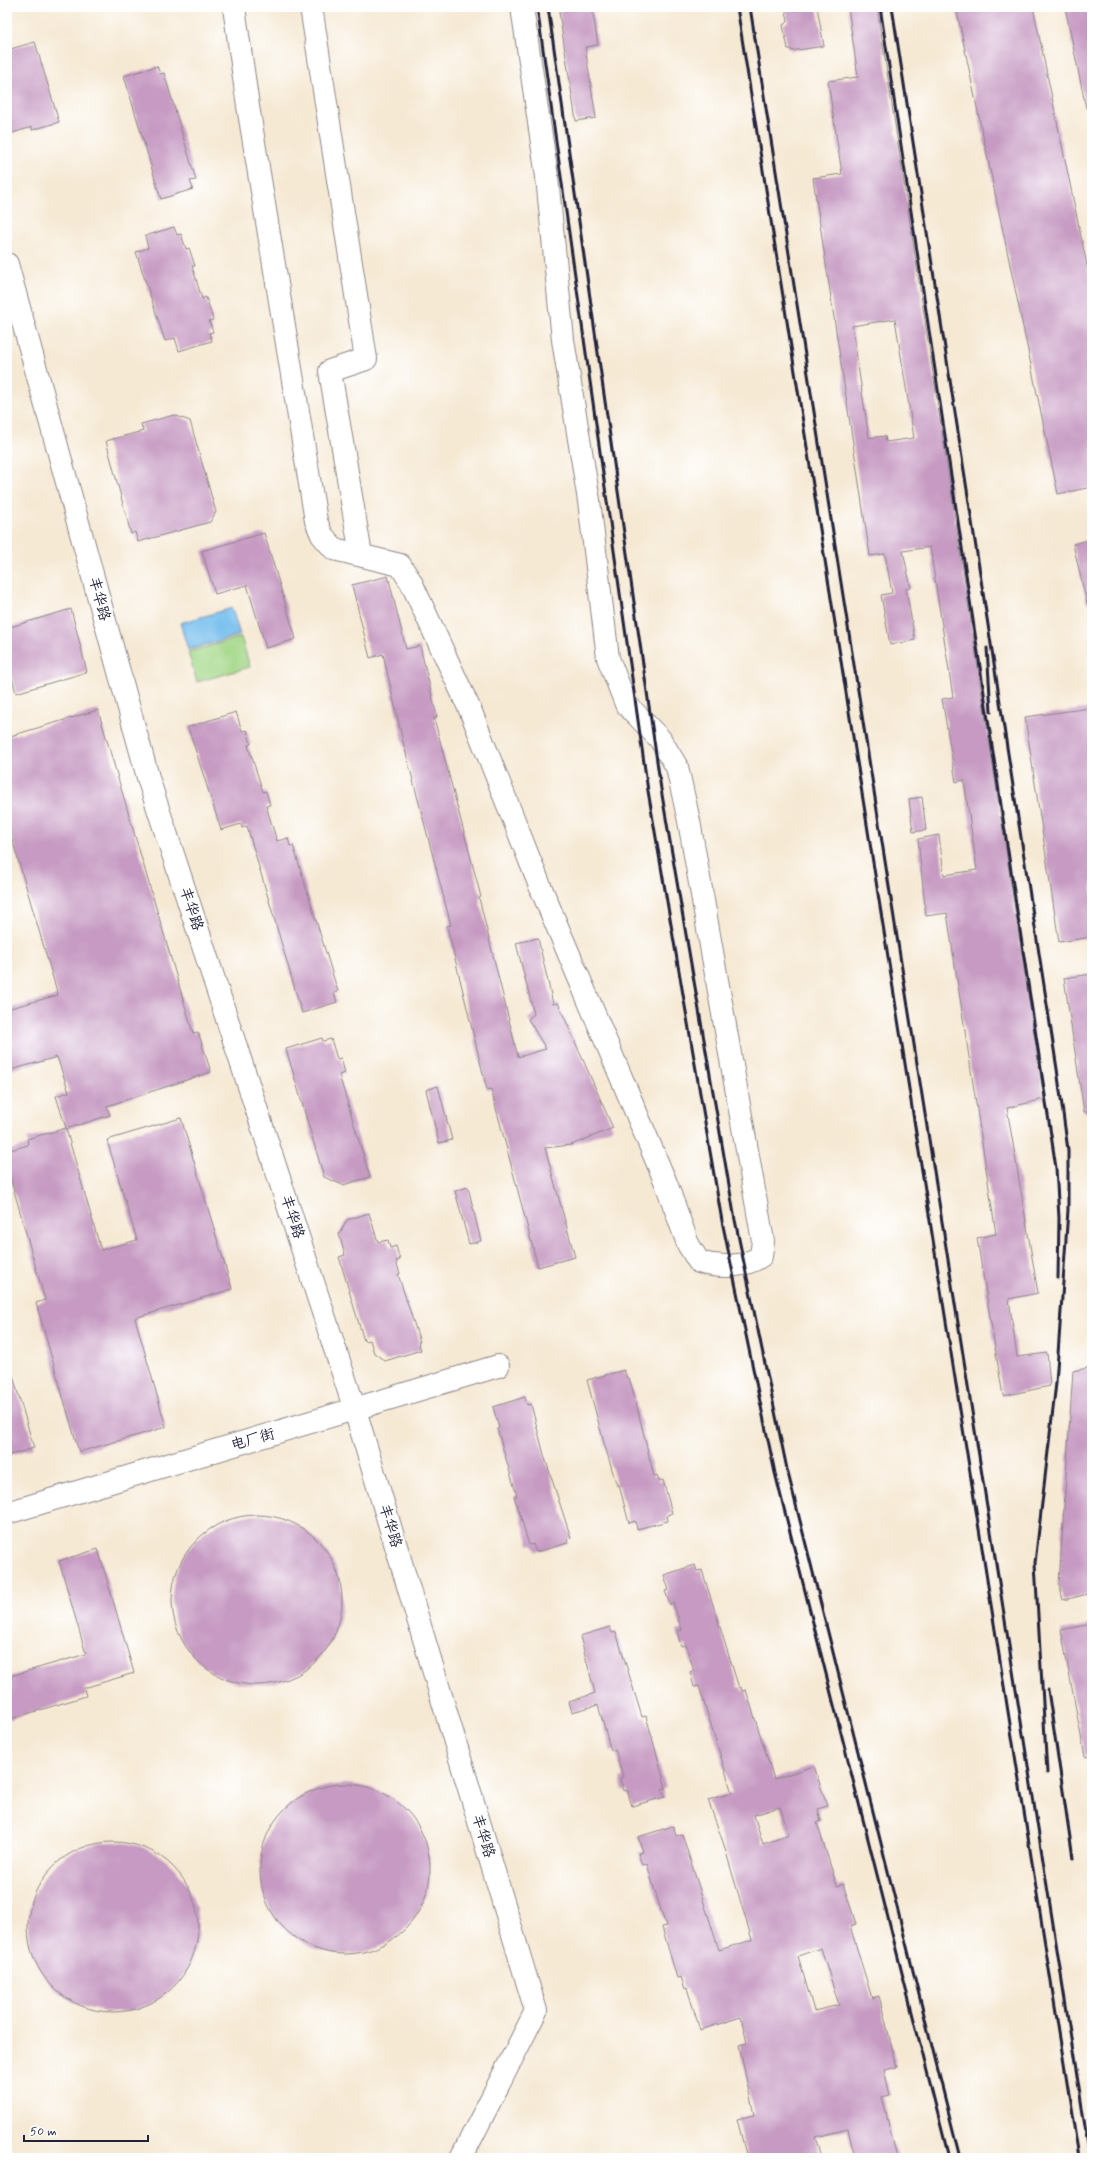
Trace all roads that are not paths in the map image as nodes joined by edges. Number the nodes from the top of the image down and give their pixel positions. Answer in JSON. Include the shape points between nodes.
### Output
{"nodes":[{"id":1,"x":234,"y":7,"type":"edge"},
{"id":2,"x":311,"y":7,"type":"edge"},
{"id":3,"x":522,"y":7,"type":"edge"},
{"id":4,"x":7,"y":264,"type":"edge"},
{"id":5,"x":361,"y":555,"type":"junction"},
{"id":6,"x":498,"y":1366,"type":"dead end"},
{"id":7,"x":355,"y":1410,"type":"junction"},
{"id":8,"x":7,"y":1513,"type":"edge"},
{"id":9,"x":461,"y":2158,"type":"edge"}],
"edges":[{"from":1,"to":5,"type":"street","via":[[316,521],[322,535],[334,549]]},
{"from":2,"to":5,"type":"street","via":[[366,359],[330,371]]},
{"from":3,"to":5,"type":"street","via":[[547,177],[563,340],[589,501],[608,658],[626,704],[660,739],[677,767],[689,821],[763,1241],[761,1256],[751,1263],[714,1266],[699,1262],[688,1244],[666,1183],[540,886],[471,712],[411,582],[400,565]]},
{"from":4,"to":7,"type":"street","name":"丰华路","via":[[149,781]]},
{"from":6,"to":7,"type":"street","name":"电厂街"},
{"from":7,"to":8,"type":"street","name":"电厂街"},
{"from":7,"to":9,"type":"street","name":"丰华路","via":[[536,2011]]}]}
